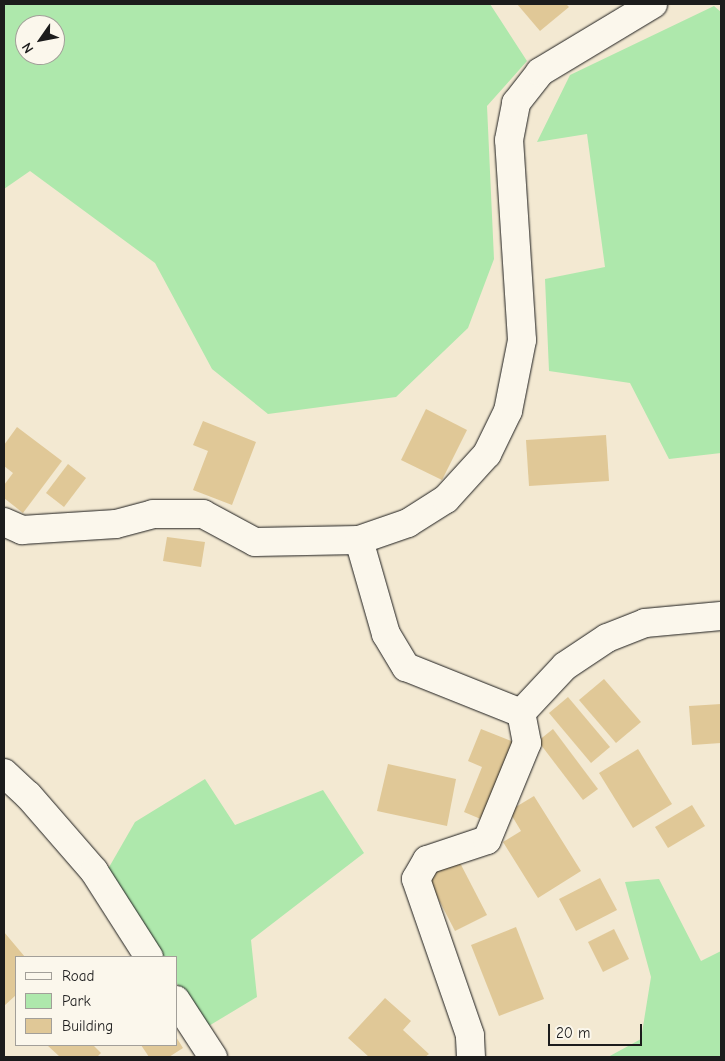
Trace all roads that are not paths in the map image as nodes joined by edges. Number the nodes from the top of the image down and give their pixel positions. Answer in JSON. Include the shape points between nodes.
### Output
{"nodes":[{"id":1,"x":652,"y":4,"type":"edge"},
{"id":2,"x":4,"y":522,"type":"edge"},
{"id":3,"x":359,"y":540,"type":"junction"},
{"id":4,"x":721,"y":616,"type":"edge"},
{"id":5,"x":521,"y":714,"type":"junction"},
{"id":6,"x":4,"y":773,"type":"edge"},
{"id":7,"x":148,"y":956,"type":"edge"},
{"id":8,"x":178,"y":1003,"type":"edge"},
{"id":9,"x":213,"y":1057,"type":"edge"},
{"id":10,"x":471,"y":1057,"type":"edge"}],
"edges":[{"from":1,"to":3,"type":"street","via":[[540,72],[516,103],[509,140],[522,340],[508,411],[487,454],[446,499],[408,523]]},
{"from":2,"to":3,"type":"street","via":[[22,530],[116,524],[152,514],[203,514],[255,542]]},
{"from":3,"to":5,"type":"street","via":[[386,634],[406,667]]},
{"from":4,"to":5,"type":"street","via":[[644,623],[607,638],[565,666]]},
{"from":5,"to":10,"type":"street","via":[[527,742],[486,840],[427,860],[416,879],[470,1035]]},
{"from":6,"to":7,"type":"street","via":[[28,795],[94,871]]},
{"from":8,"to":9,"type":"street"}]}
